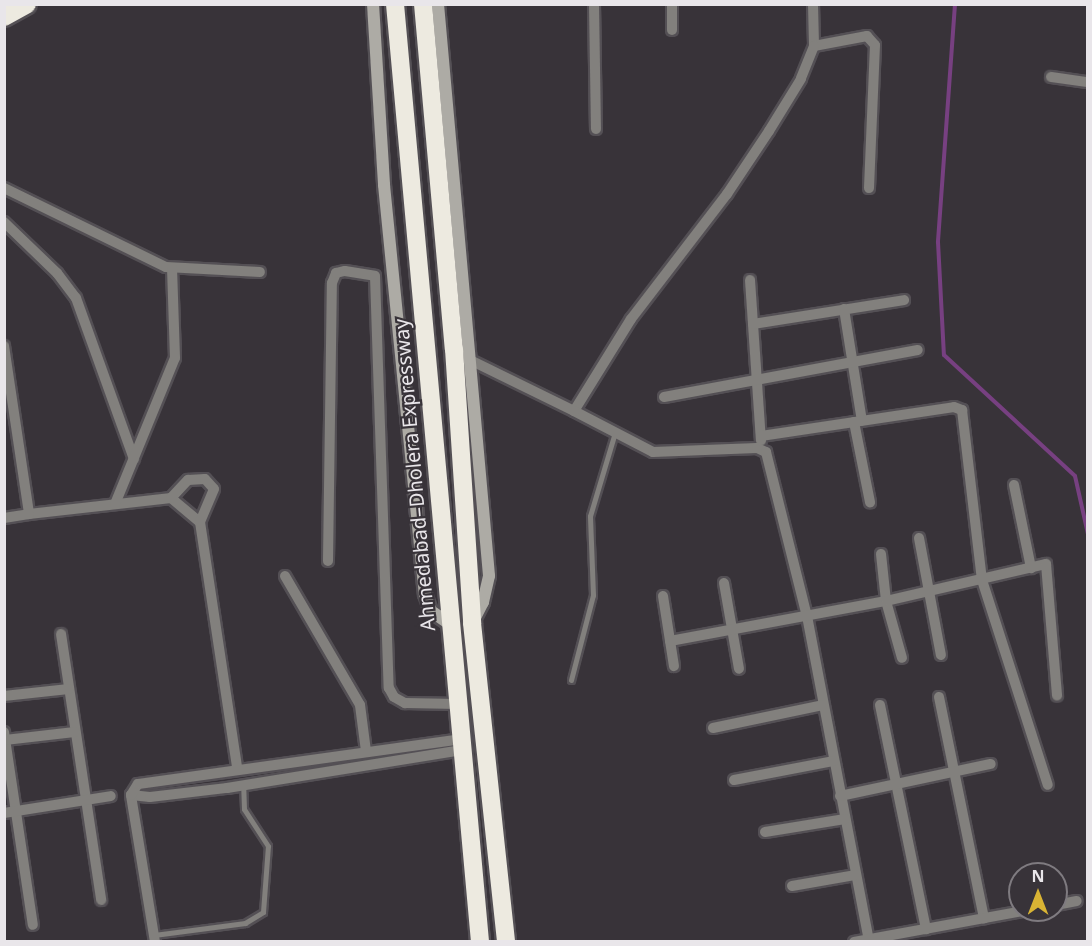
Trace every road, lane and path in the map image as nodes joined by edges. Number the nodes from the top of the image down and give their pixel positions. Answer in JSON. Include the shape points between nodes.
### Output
{"nodes":[{"id":1,"x":27,"y":4,"type":"edge"},
{"id":2,"x":373,"y":4,"type":"edge"},
{"id":3,"x":395,"y":4,"type":"edge"},
{"id":4,"x":423,"y":4,"type":"edge"},
{"id":5,"x":438,"y":4,"type":"edge"},
{"id":6,"x":594,"y":4,"type":"edge"},
{"id":7,"x":672,"y":4,"type":"edge"},
{"id":8,"x":813,"y":4,"type":"edge"},
{"id":9,"x":4,"y":17,"type":"edge"},
{"id":10,"x":672,"y":30,"type":"dead end"},
{"id":11,"x":814,"y":46,"type":"junction"},
{"id":12,"x":1052,"y":77,"type":"dead end"},
{"id":13,"x":1088,"y":82,"type":"edge"},
{"id":14,"x":596,"y":129,"type":"dead end"},
{"id":15,"x":4,"y":188,"type":"edge"},
{"id":16,"x":869,"y":188,"type":"dead end"},
{"id":17,"x":4,"y":222,"type":"edge"},
{"id":18,"x":172,"y":268,"type":"junction"},
{"id":19,"x":260,"y":272,"type":"dead end"},
{"id":20,"x":375,"y":276,"type":"junction"},
{"id":21,"x":394,"y":276,"type":"junction"},
{"id":22,"x":750,"y":280,"type":"dead end"},
{"id":23,"x":904,"y":300,"type":"dead end"},
{"id":24,"x":844,"y":309,"type":"junction"},
{"id":25,"x":753,"y":324,"type":"junction"},
{"id":26,"x":4,"y":346,"type":"edge"},
{"id":27,"x":918,"y":350,"type":"dead end"},
{"id":28,"x":470,"y":360,"type":"junction"},
{"id":29,"x":853,"y":364,"type":"junction"},
{"id":30,"x":757,"y":380,"type":"junction"},
{"id":31,"x":664,"y":397,"type":"dead end"},
{"id":32,"x":574,"y":411,"type":"junction"},
{"id":33,"x":858,"y":421,"type":"junction"},
{"id":34,"x":615,"y":432,"type":"junction"},
{"id":35,"x":761,"y":436,"type":"junction"},
{"id":36,"x":762,"y":450,"type":"junction"},
{"id":37,"x":134,"y":459,"type":"junction"},
{"id":38,"x":1014,"y":485,"type":"dead end"},
{"id":39,"x":171,"y":498,"type":"junction"},
{"id":40,"x":870,"y":502,"type":"dead end"},
{"id":41,"x":115,"y":504,"type":"junction"},
{"id":42,"x":29,"y":514,"type":"junction"},
{"id":43,"x":4,"y":518,"type":"edge"},
{"id":44,"x":200,"y":522,"type":"junction"},
{"id":45,"x":919,"y":538,"type":"dead end"},
{"id":46,"x":881,"y":554,"type":"dead end"},
{"id":47,"x":328,"y":561,"type":"dead end"},
{"id":48,"x":1031,"y":568,"type":"junction"},
{"id":49,"x":285,"y":576,"type":"dead end"},
{"id":50,"x":982,"y":580,"type":"junction"},
{"id":51,"x":724,"y":583,"type":"dead end"},
{"id":52,"x":928,"y":591,"type":"junction"},
{"id":53,"x":663,"y":596,"type":"dead end"},
{"id":54,"x":886,"y":601,"type":"junction"},
{"id":55,"x":807,"y":616,"type":"junction"},
{"id":56,"x":472,"y":623,"type":"junction"},
{"id":57,"x":450,"y":624,"type":"junction"},
{"id":58,"x":733,"y":629,"type":"junction"},
{"id":59,"x":61,"y":634,"type":"dead end"},
{"id":60,"x":670,"y":641,"type":"junction"},
{"id":61,"x":941,"y":655,"type":"dead end"},
{"id":62,"x":902,"y":658,"type":"dead end"},
{"id":63,"x":674,"y":666,"type":"dead end"},
{"id":64,"x":740,"y":669,"type":"dead end"},
{"id":65,"x":571,"y":680,"type":"dead end"},
{"id":66,"x":69,"y":688,"type":"junction"},
{"id":67,"x":4,"y":696,"type":"edge"},
{"id":68,"x":1057,"y":696,"type":"dead end"},
{"id":69,"x":939,"y":697,"type":"dead end"},
{"id":70,"x":458,"y":704,"type":"junction"},
{"id":71,"x":823,"y":705,"type":"junction"},
{"id":72,"x":880,"y":705,"type":"dead end"},
{"id":73,"x":713,"y":728,"type":"dead end"},
{"id":74,"x":75,"y":732,"type":"junction"},
{"id":75,"x":5,"y":736,"type":"edge"},
{"id":76,"x":462,"y":745,"type":"junction"},
{"id":77,"x":366,"y":751,"type":"junction"},
{"id":78,"x":834,"y":761,"type":"junction"},
{"id":79,"x":991,"y":764,"type":"dead end"},
{"id":80,"x":253,"y":765,"type":"junction"},
{"id":81,"x":237,"y":768,"type":"junction"},
{"id":82,"x":224,"y":771,"type":"junction"},
{"id":83,"x":952,"y":772,"type":"junction"},
{"id":84,"x":734,"y":780,"type":"dead end"},
{"id":85,"x":256,"y":783,"type":"junction"},
{"id":86,"x":896,"y":784,"type":"junction"},
{"id":87,"x":1048,"y":785,"type":"dead end"},
{"id":88,"x":243,"y":786,"type":"junction"},
{"id":89,"x":227,"y":788,"type":"junction"},
{"id":90,"x":131,"y":795,"type":"junction"},
{"id":91,"x":111,"y":796,"type":"dead end"},
{"id":92,"x":840,"y":796,"type":"junction"},
{"id":93,"x":85,"y":800,"type":"junction"},
{"id":94,"x":9,"y":812,"type":"edge"},
{"id":95,"x":845,"y":819,"type":"junction"},
{"id":96,"x":765,"y":832,"type":"dead end"},
{"id":97,"x":856,"y":875,"type":"junction"},
{"id":98,"x":792,"y":886,"type":"dead end"},
{"id":99,"x":101,"y":900,"type":"dead end"},
{"id":100,"x":1077,"y":901,"type":"dead end"},
{"id":101,"x":1068,"y":903,"type":"edge"},
{"id":102,"x":1008,"y":914,"type":"edge"},
{"id":103,"x":984,"y":918,"type":"junction"},
{"id":104,"x":33,"y":924,"type":"dead end"},
{"id":105,"x":926,"y":929,"type":"junction"},
{"id":106,"x":154,"y":938,"type":"edge"},
{"id":107,"x":869,"y":940,"type":"edge"},
{"id":108,"x":480,"y":942,"type":"edge"},
{"id":109,"x":506,"y":942,"type":"edge"},
{"id":110,"x":854,"y":942,"type":"edge"}],
"edges":[{"from":1,"to":9,"type":"highway"},
{"from":2,"to":21,"type":"street"},
{"from":3,"to":57,"type":"highway","name":"Ahmedabad–Dholera Expressway"},
{"from":4,"to":56,"type":"highway","via":[[454,349]]},
{"from":5,"to":28,"type":"street"},
{"from":6,"to":14,"type":"street"},
{"from":7,"to":10,"type":"street"},
{"from":8,"to":11,"type":"street"},
{"from":11,"to":16,"type":"street","via":[[867,36],[873,40]]},
{"from":11,"to":32,"type":"street","via":[[801,79],[769,131],[727,194],[631,319]]},
{"from":12,"to":13,"type":"street"},
{"from":15,"to":18,"type":"street"},
{"from":17,"to":37,"type":"street","via":[[62,278],[76,298]]},
{"from":18,"to":19,"type":"street"},
{"from":18,"to":37,"type":"street","via":[[175,358]]},
{"from":20,"to":21,"type":"street"},
{"from":20,"to":47,"type":"street","via":[[345,271],[336,273],[332,283]]},
{"from":20,"to":70,"type":"street","via":[[389,688],[394,698],[405,704]]},
{"from":21,"to":57,"type":"street","via":[[425,594],[431,611]]},
{"from":22,"to":25,"type":"street"},
{"from":23,"to":24,"type":"street"},
{"from":24,"to":25,"type":"street"},
{"from":24,"to":29,"type":"street"},
{"from":25,"to":30,"type":"street"},
{"from":26,"to":42,"type":"street"},
{"from":27,"to":29,"type":"street"},
{"from":28,"to":32,"type":"street"},
{"from":28,"to":56,"type":"street","via":[[489,576],[483,602]]},
{"from":29,"to":30,"type":"street"},
{"from":29,"to":33,"type":"street"},
{"from":30,"to":31,"type":"street"},
{"from":30,"to":35,"type":"street"},
{"from":32,"to":34,"type":"street"},
{"from":33,"to":35,"type":"street"},
{"from":33,"to":40,"type":"street"},
{"from":33,"to":50,"type":"street","via":[[954,407],[962,410]]},
{"from":34,"to":36,"type":"street","via":[[653,452]]},
{"from":34,"to":65,"type":"lane","via":[[590,516],[593,595]]},
{"from":35,"to":36,"type":"street"},
{"from":36,"to":55,"type":"street","via":[[771,461]]},
{"from":37,"to":41,"type":"street"},
{"from":38,"to":48,"type":"street"},
{"from":39,"to":41,"type":"street"},
{"from":39,"to":44,"type":"street"},
{"from":39,"to":44,"type":"street","via":[[188,480],[205,479],[214,489]]},
{"from":41,"to":42,"type":"street"},
{"from":42,"to":43,"type":"street"},
{"from":44,"to":81,"type":"street"},
{"from":45,"to":52,"type":"street"},
{"from":46,"to":54,"type":"street"},
{"from":48,"to":50,"type":"street"},
{"from":48,"to":68,"type":"street","via":[[1046,564]]},
{"from":49,"to":77,"type":"street","via":[[360,705]]},
{"from":50,"to":52,"type":"street"},
{"from":50,"to":87,"type":"street"},
{"from":51,"to":58,"type":"street"},
{"from":52,"to":54,"type":"street"},
{"from":52,"to":61,"type":"street"},
{"from":53,"to":60,"type":"street"},
{"from":54,"to":55,"type":"street"},
{"from":54,"to":62,"type":"street"},
{"from":55,"to":58,"type":"street"},
{"from":55,"to":71,"type":"street"},
{"from":56,"to":109,"type":"highway"},
{"from":57,"to":70,"type":"highway","name":"Ahmedabad–Dholera Expressway"},
{"from":58,"to":60,"type":"street"},
{"from":58,"to":64,"type":"street"},
{"from":59,"to":66,"type":"street"},
{"from":60,"to":63,"type":"street"},
{"from":66,"to":67,"type":"street"},
{"from":66,"to":74,"type":"street"},
{"from":69,"to":83,"type":"street"},
{"from":70,"to":76,"type":"highway","name":"Ahmedabad–Dholera Expressway"},
{"from":71,"to":73,"type":"street"},
{"from":71,"to":78,"type":"street"},
{"from":72,"to":86,"type":"street"},
{"from":74,"to":75,"type":"street"},
{"from":74,"to":93,"type":"street"},
{"from":75,"to":94,"type":"street"},
{"from":76,"to":77,"type":"street"},
{"from":76,"to":85,"type":"street"},
{"from":76,"to":108,"type":"highway","name":"Ahmedabad–Dholera Expressway"},
{"from":77,"to":80,"type":"street"},
{"from":78,"to":84,"type":"street"},
{"from":78,"to":92,"type":"street"},
{"from":79,"to":83,"type":"street"},
{"from":80,"to":81,"type":"street"},
{"from":80,"to":85,"type":"street"},
{"from":81,"to":82,"type":"street"},
{"from":82,"to":89,"type":"street"},
{"from":82,"to":90,"type":"street","via":[[142,782]]},
{"from":83,"to":86,"type":"street"},
{"from":83,"to":103,"type":"street"},
{"from":85,"to":88,"type":"street"},
{"from":86,"to":92,"type":"street"},
{"from":86,"to":105,"type":"street"},
{"from":88,"to":89,"type":"street"},
{"from":88,"to":106,"type":"lane","via":[[244,809],[268,846],[263,912],[245,923]]},
{"from":89,"to":90,"type":"street","via":[[150,797]]},
{"from":90,"to":106,"type":"street"},
{"from":91,"to":93,"type":"street"},
{"from":92,"to":95,"type":"street"},
{"from":93,"to":94,"type":"street"},
{"from":93,"to":99,"type":"street"},
{"from":94,"to":104,"type":"street"},
{"from":95,"to":96,"type":"street"},
{"from":95,"to":97,"type":"street"},
{"from":97,"to":98,"type":"street"},
{"from":97,"to":107,"type":"street"},
{"from":100,"to":101,"type":"street"},
{"from":102,"to":103,"type":"street"},
{"from":103,"to":105,"type":"street"},
{"from":105,"to":107,"type":"street"},
{"from":107,"to":110,"type":"street"}]}
